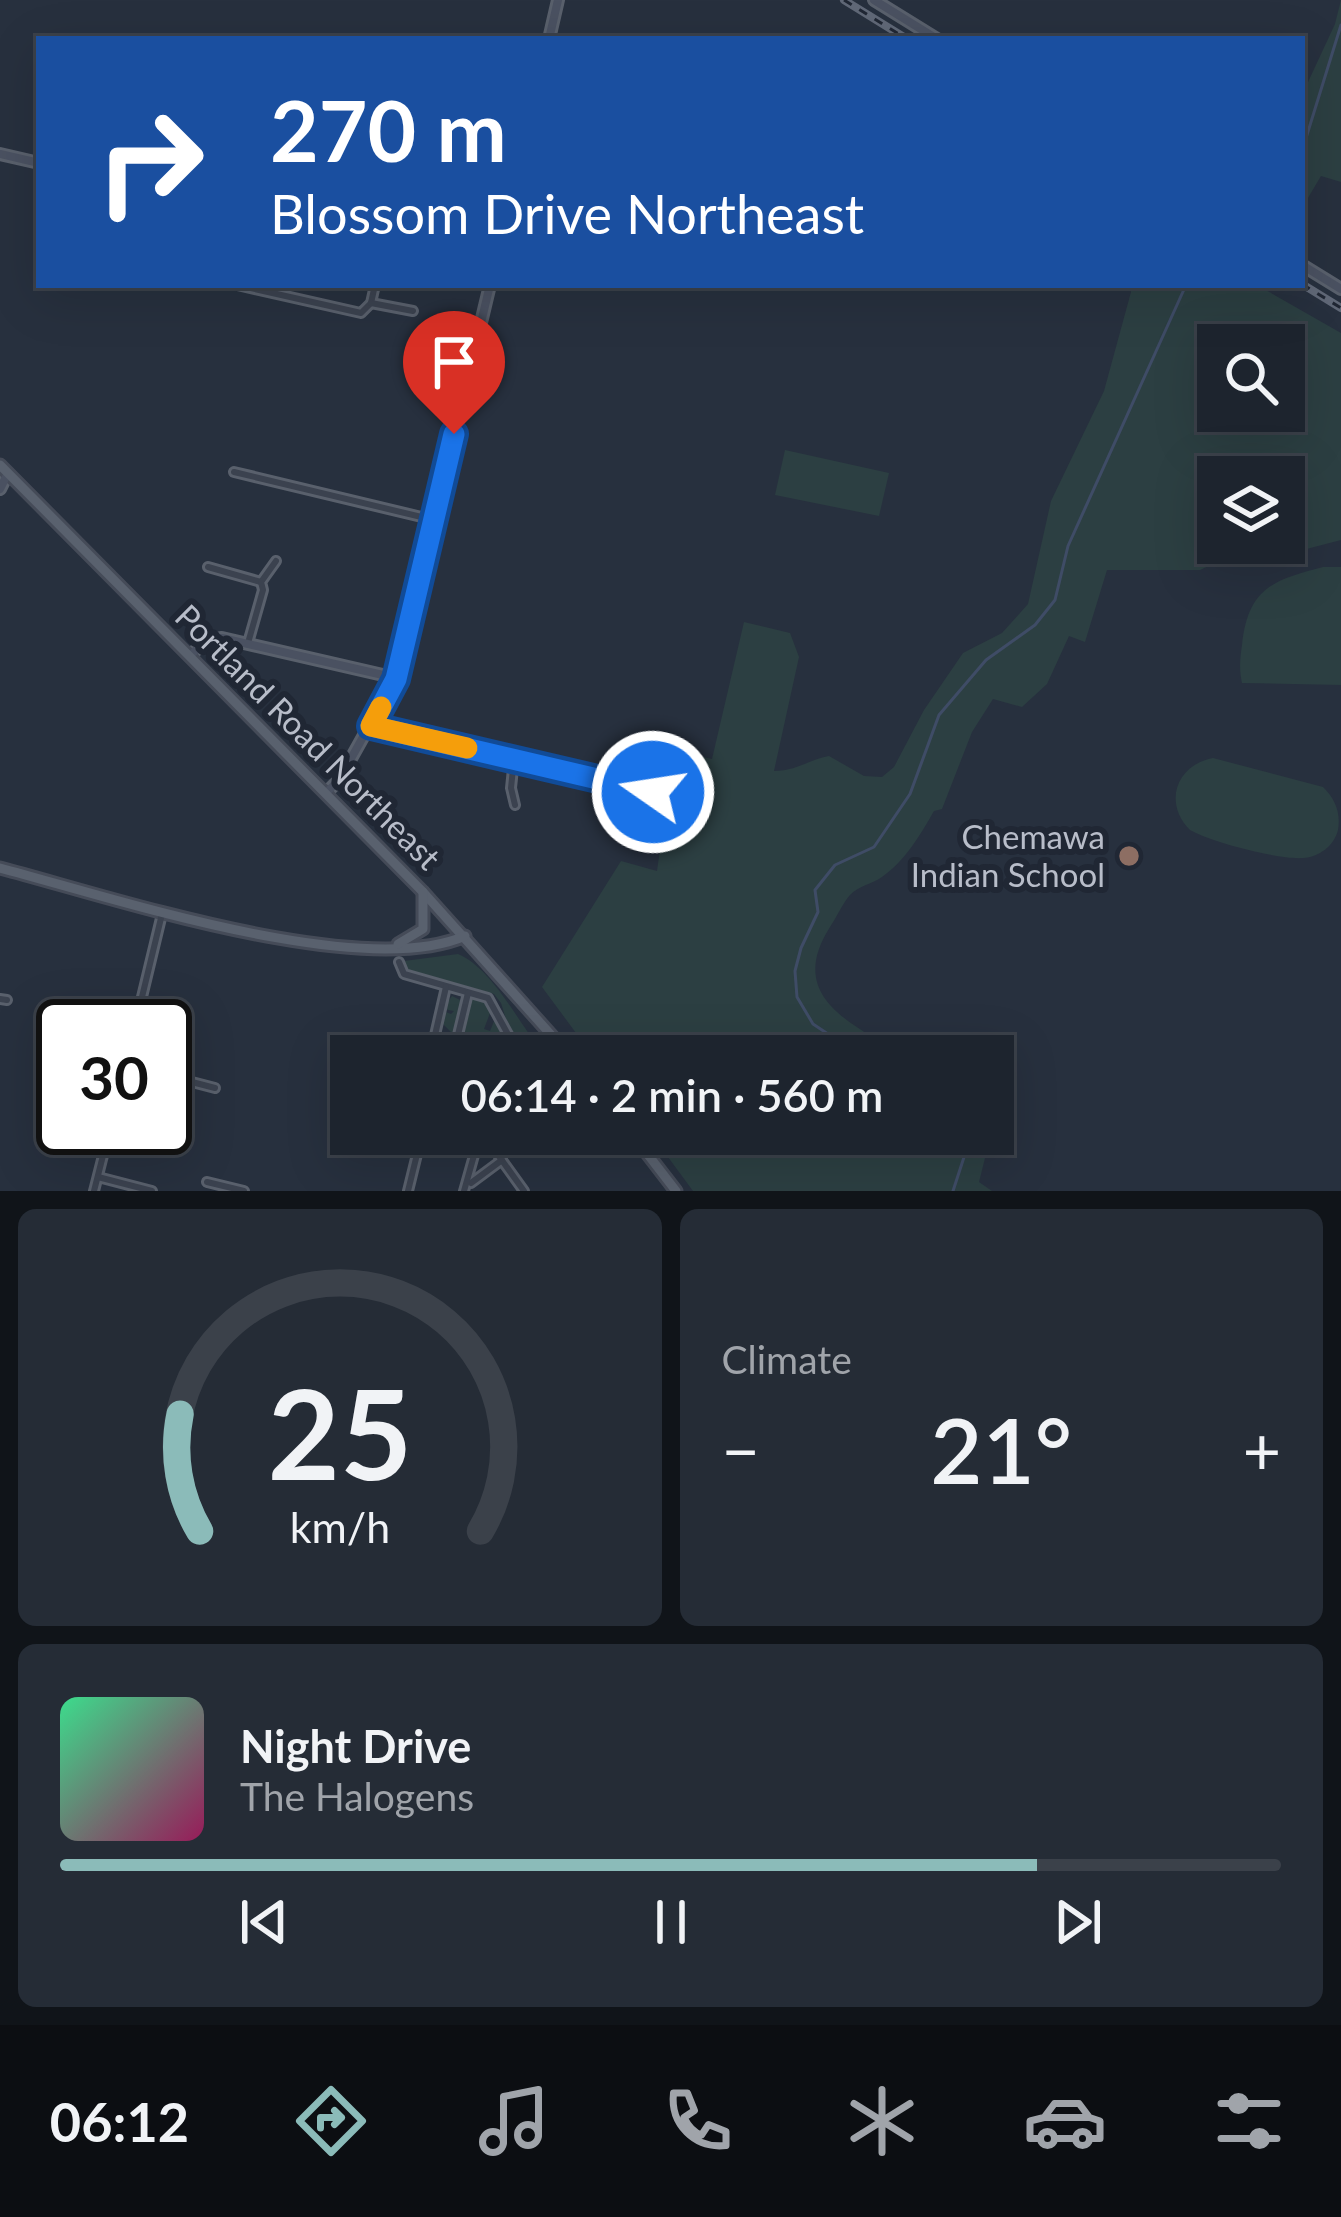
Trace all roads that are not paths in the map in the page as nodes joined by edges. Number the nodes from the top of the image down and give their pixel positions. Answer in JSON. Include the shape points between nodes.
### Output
{"nodes":[{"id":1,"x":558,"y":0,"type":"edge"},
{"id":2,"x":874,"y":0,"type":"edge"},
{"id":3,"x":549,"y":36,"type":"edge"},
{"id":4,"x":932,"y":36,"type":"edge"},
{"id":5,"x":0,"y":154,"type":"edge"},
{"id":6,"x":36,"y":162,"type":"edge"},
{"id":7,"x":1305,"y":267,"type":"edge"},
{"id":8,"x":374,"y":288,"type":"edge"},
{"id":9,"x":489,"y":288,"type":"edge"},
{"id":10,"x":269,"y":289,"type":"edge"},
{"id":11,"x":1341,"y":289,"type":"edge"},
{"id":12,"x":371,"y":303,"type":"junction"},
{"id":13,"x":413,"y":311,"type":"dead end"},
{"id":14,"x":4,"y":468,"type":"edge"},
{"id":15,"x":234,"y":472,"type":"dead end"},
{"id":16,"x":0,"y":489,"type":"edge"},
{"id":17,"x":434,"y":520,"type":"junction"},
{"id":18,"x":276,"y":561,"type":"dead end"},
{"id":19,"x":208,"y":567,"type":"dead end"},
{"id":20,"x":261,"y":582,"type":"junction"},
{"id":21,"x":248,"y":643,"type":"junction"},
{"id":22,"x":190,"y":656,"type":"junction"},
{"id":23,"x":396,"y":679,"type":"junction"},
{"id":24,"x":371,"y":726,"type":"junction"},
{"id":25,"x":514,"y":759,"type":"junction"},
{"id":26,"x":653,"y":792,"type":"dead end"},
{"id":27,"x":326,"y":793,"type":"junction"},
{"id":28,"x":515,"y":806,"type":"dead end"},
{"id":29,"x":0,"y":868,"type":"edge"},
{"id":30,"x":423,"y":892,"type":"junction"},
{"id":31,"x":163,"y":910,"type":"junction"},
{"id":32,"x":464,"y":936,"type":"junction"},
{"id":33,"x":391,"y":947,"type":"junction"},
{"id":34,"x":398,"y":962,"type":"dead end"},
{"id":35,"x":446,"y":987,"type":"junction"},
{"id":36,"x":468,"y":992,"type":"junction"},
{"id":37,"x":142,"y":999,"type":"edge"},
{"id":38,"x":435,"y":1035,"type":"edge"},
{"id":39,"x":458,"y":1035,"type":"edge"},
{"id":40,"x":508,"y":1035,"type":"edge"},
{"id":41,"x":551,"y":1035,"type":"edge"},
{"id":42,"x":192,"y":1082,"type":"edge"},
{"id":43,"x":215,"y":1088,"type":"dead end"},
{"id":44,"x":103,"y":1155,"type":"edge"},
{"id":45,"x":417,"y":1155,"type":"edge"},
{"id":46,"x":476,"y":1155,"type":"edge"},
{"id":47,"x":498,"y":1155,"type":"edge"},
{"id":48,"x":648,"y":1155,"type":"edge"},
{"id":49,"x":502,"y":1160,"type":"junction"},
{"id":50,"x":98,"y":1177,"type":"junction"},
{"id":51,"x":207,"y":1182,"type":"dead end"},
{"id":52,"x":466,"y":1188,"type":"edge"},
{"id":53,"x":94,"y":1191,"type":"edge"},
{"id":54,"x":152,"y":1191,"type":"edge"},
{"id":55,"x":244,"y":1191,"type":"edge"},
{"id":56,"x":408,"y":1191,"type":"edge"},
{"id":57,"x":525,"y":1191,"type":"edge"},
{"id":58,"x":676,"y":1191,"type":"edge"}],
"edges":[{"from":1,"to":3,"type":"street"},
{"from":2,"to":4,"type":"street"},
{"from":5,"to":6,"type":"street"},
{"from":7,"to":11,"type":"street"},
{"from":8,"to":12,"type":"street"},
{"from":9,"to":17,"type":"street"},
{"from":10,"to":12,"type":"street","via":[[361,313]]},
{"from":12,"to":13,"type":"street"},
{"from":14,"to":16,"type":"street"},
{"from":14,"to":22,"type":"main road","name":"Portland Road Northeast"},
{"from":15,"to":17,"type":"street"},
{"from":17,"to":23,"type":"street"},
{"from":18,"to":20,"type":"street"},
{"from":19,"to":20,"type":"street"},
{"from":20,"to":21,"type":"street"},
{"from":21,"to":22,"type":"street","via":[[212,638]]},
{"from":21,"to":23,"type":"street"},
{"from":22,"to":27,"type":"main road","name":"Portland Road Northeast"},
{"from":23,"to":24,"type":"street"},
{"from":24,"to":25,"type":"street"},
{"from":24,"to":27,"type":"street"},
{"from":25,"to":26,"type":"street"},
{"from":25,"to":28,"type":"street"},
{"from":27,"to":30,"type":"main road","name":"Portland Road Northeast"},
{"from":29,"to":31,"type":"main road"},
{"from":30,"to":32,"type":"main road","name":"Portland Road Northeast"},
{"from":30,"to":33,"type":"main road","via":[[423,929]]},
{"from":31,"to":33,"type":"main road","via":[[286,940]]},
{"from":31,"to":37,"type":"street"},
{"from":32,"to":33,"type":"main road"},
{"from":32,"to":41,"type":"main road","name":"Portland Road Northeast"},
{"from":34,"to":35,"type":"street","via":[[404,974]]},
{"from":35,"to":36,"type":"street"},
{"from":35,"to":38,"type":"street"},
{"from":36,"to":39,"type":"street"},
{"from":36,"to":40,"type":"street","via":[[488,998]]},
{"from":42,"to":43,"type":"street"},
{"from":44,"to":50,"type":"street"},
{"from":45,"to":56,"type":"street"},
{"from":46,"to":52,"type":"street"},
{"from":47,"to":49,"type":"street"},
{"from":48,"to":58,"type":"main road"},
{"from":49,"to":52,"type":"street"},
{"from":49,"to":57,"type":"street"},
{"from":50,"to":53,"type":"street"},
{"from":50,"to":54,"type":"street"},
{"from":51,"to":55,"type":"street"}]}
